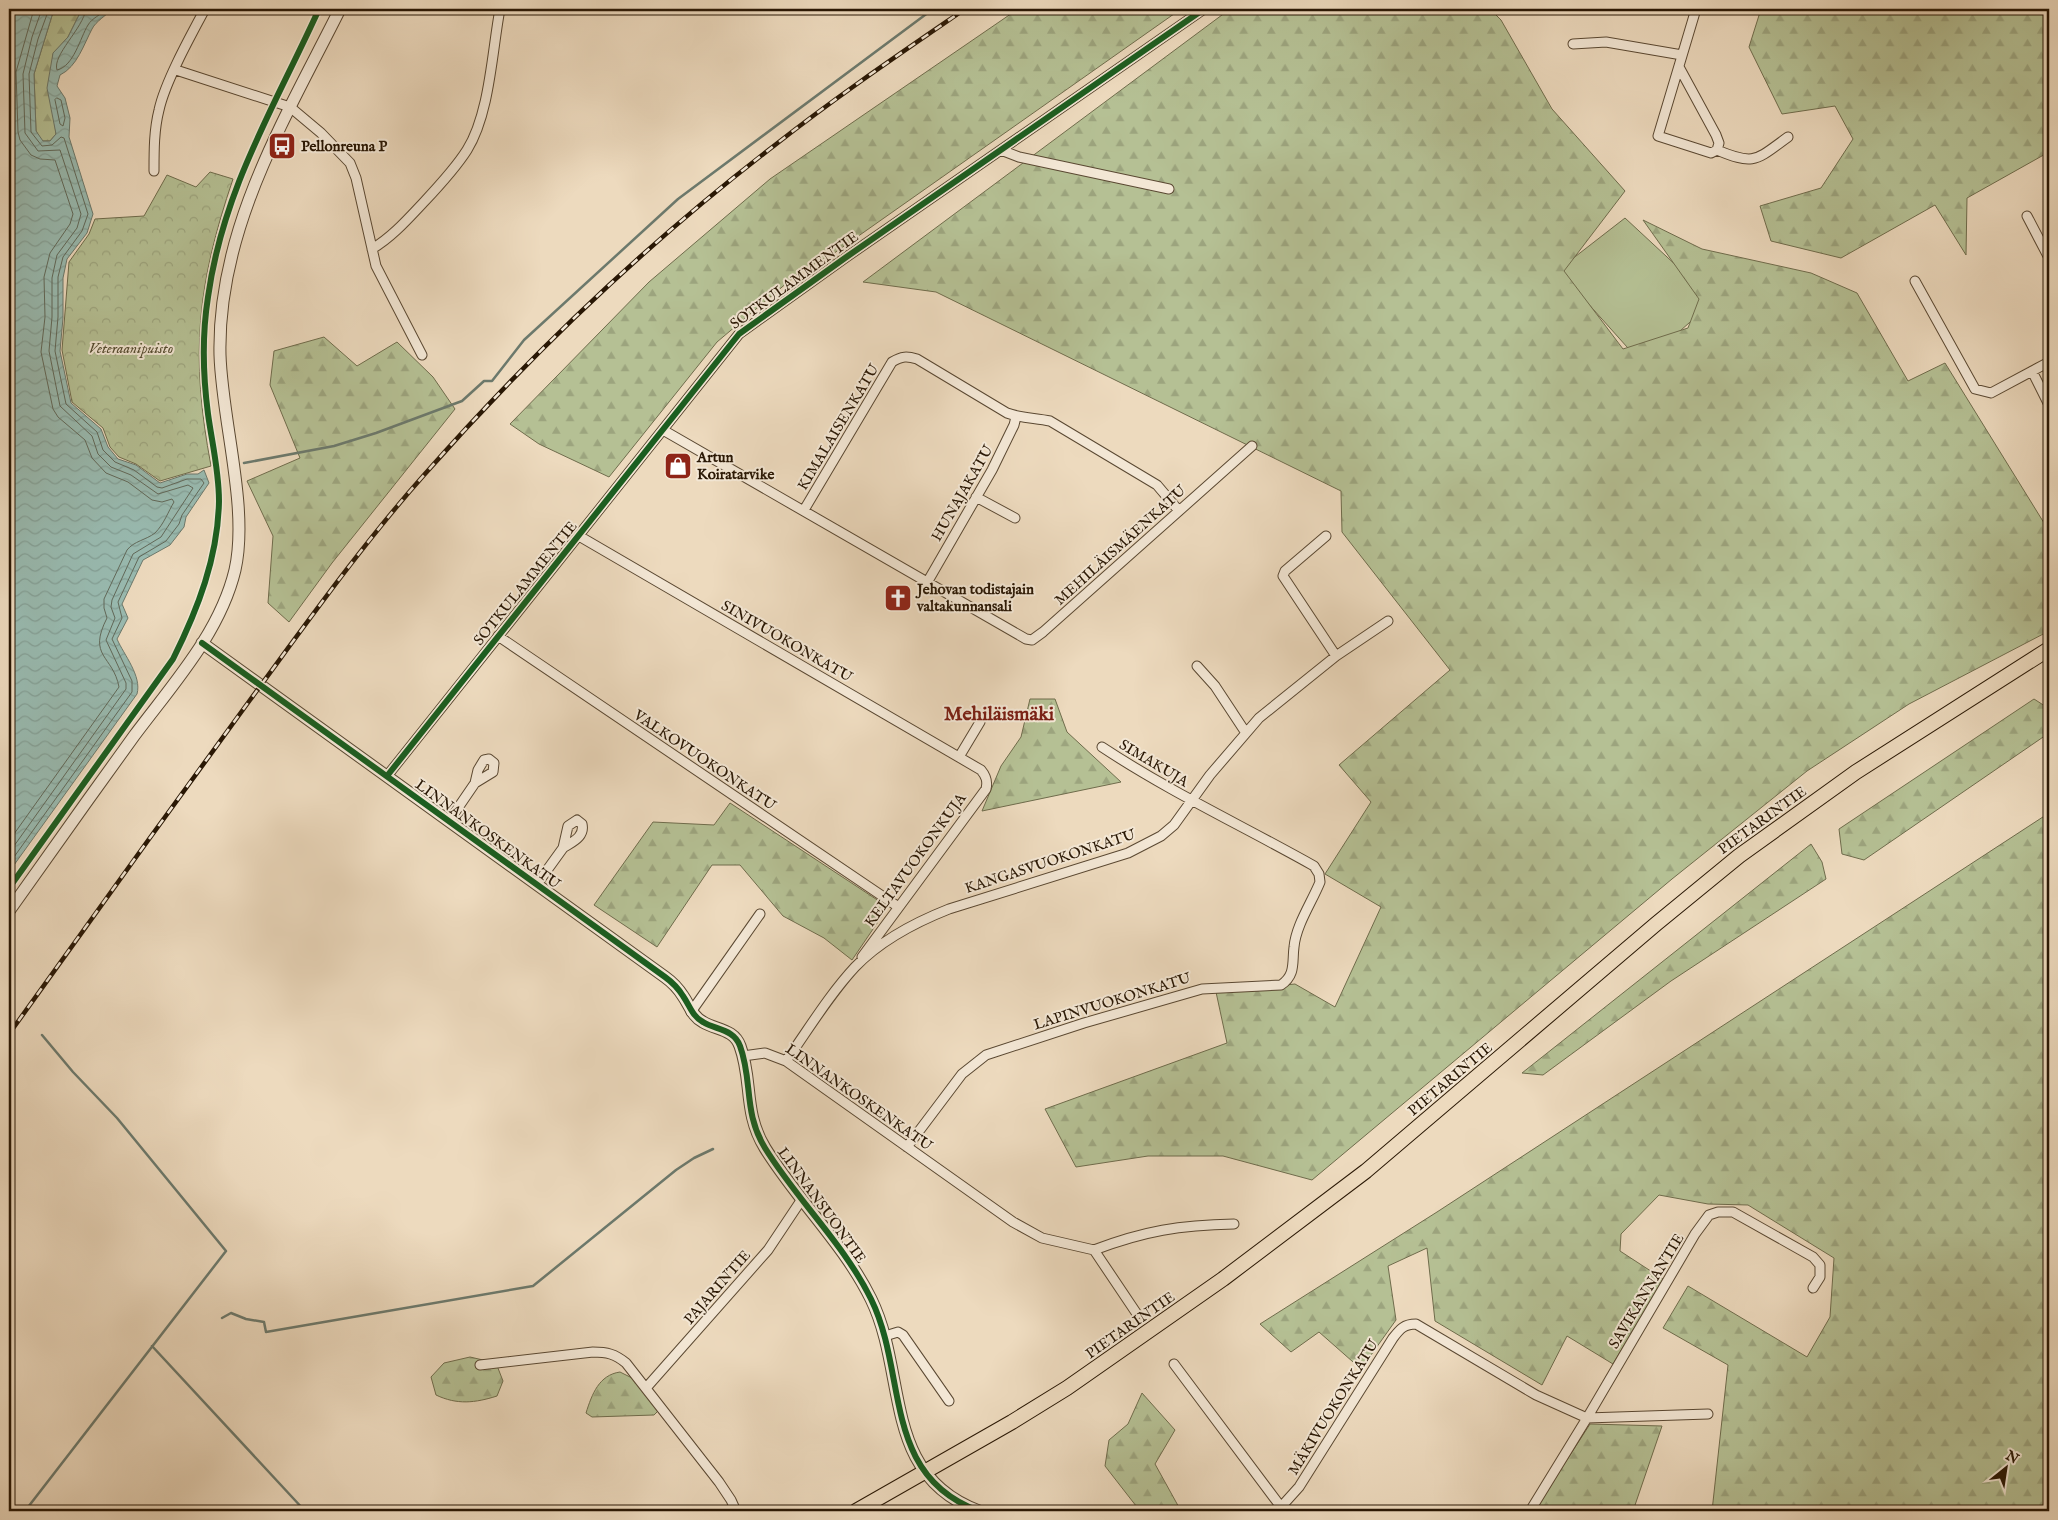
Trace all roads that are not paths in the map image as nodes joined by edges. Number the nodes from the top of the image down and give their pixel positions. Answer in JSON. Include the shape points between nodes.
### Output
{"nodes":[{"id":1,"x":205,"y":9,"type":"edge"},
{"id":2,"x":340,"y":9,"type":"edge"},
{"id":3,"x":500,"y":9,"type":"edge"},
{"id":4,"x":1204,"y":9,"type":"edge"},
{"id":5,"x":1696,"y":9,"type":"edge"},
{"id":6,"x":1573,"y":44,"type":"dead end"},
{"id":7,"x":1682,"y":55,"type":"junction"},
{"id":8,"x":1679,"y":67,"type":"junction"},
{"id":9,"x":176,"y":70,"type":"junction"},
{"id":10,"x":290,"y":107,"type":"junction"},
{"id":11,"x":1788,"y":138,"type":"dead end"},
{"id":12,"x":1001,"y":150,"type":"junction"},
{"id":13,"x":1717,"y":150,"type":"junction"},
{"id":14,"x":154,"y":171,"type":"dead end"},
{"id":15,"x":1169,"y":189,"type":"dead end"},
{"id":16,"x":2027,"y":216,"type":"dead end"},
{"id":17,"x":372,"y":249,"type":"junction"},
{"id":18,"x":2049,"y":258,"type":"edge"},
{"id":19,"x":1915,"y":281,"type":"dead end"},
{"id":20,"x":422,"y":354,"type":"dead end"},
{"id":21,"x":2049,"y":362,"type":"edge"},
{"id":22,"x":2032,"y":371,"type":"junction"},
{"id":23,"x":2049,"y":405,"type":"edge"},
{"id":24,"x":1016,"y":416,"type":"junction"},
{"id":25,"x":663,"y":430,"type":"junction"},
{"id":26,"x":1252,"y":446,"type":"dead end"},
{"id":27,"x":976,"y":498,"type":"junction"},
{"id":28,"x":804,"y":510,"type":"junction"},
{"id":29,"x":1179,"y":511,"type":"junction"},
{"id":30,"x":1015,"y":518,"type":"dead end"},
{"id":31,"x":579,"y":536,"type":"junction"},
{"id":32,"x":1326,"y":536,"type":"dead end"},
{"id":33,"x":928,"y":581,"type":"junction"},
{"id":34,"x":1388,"y":621,"type":"dead end"},
{"id":35,"x":498,"y":636,"type":"junction"},
{"id":36,"x":202,"y":643,"type":"junction"},
{"id":37,"x":2049,"y":649,"type":"edge"},
{"id":38,"x":1336,"y":656,"type":"junction"},
{"id":39,"x":1197,"y":666,"type":"dead end"},
{"id":40,"x":980,"y":722,"type":"dead end"},
{"id":41,"x":1246,"y":732,"type":"junction"},
{"id":42,"x":1102,"y":747,"type":"dead end"},
{"id":43,"x":959,"y":757,"type":"junction"},
{"id":44,"x":981,"y":770,"type":"joint"},
{"id":45,"x":387,"y":776,"type":"junction"},
{"id":46,"x":475,"y":783,"type":"dead end"},
{"id":47,"x":1191,"y":801,"type":"junction"},
{"id":48,"x":449,"y":821,"type":"junction"},
{"id":49,"x":563,"y":848,"type":"dead end"},
{"id":50,"x":537,"y":884,"type":"junction"},
{"id":51,"x":897,"y":906,"type":"junction"},
{"id":52,"x":9,"y":911,"type":"edge"},
{"id":53,"x":760,"y":914,"type":"dead end"},
{"id":54,"x":856,"y":966,"type":"junction"},
{"id":55,"x":691,"y":1012,"type":"junction"},
{"id":56,"x":743,"y":1056,"type":"junction"},
{"id":57,"x":786,"y":1061,"type":"junction"},
{"id":58,"x":907,"y":1148,"type":"junction"},
{"id":59,"x":802,"y":1199,"type":"junction"},
{"id":60,"x":1234,"y":1224,"type":"dead end"},
{"id":61,"x":1094,"y":1250,"type":"junction"},
{"id":62,"x":1813,"y":1288,"type":"dead end"},
{"id":63,"x":1137,"y":1314,"type":"dead end"},
{"id":64,"x":885,"y":1336,"type":"junction"},
{"id":65,"x":1174,"y":1364,"type":"dead end"},
{"id":66,"x":480,"y":1365,"type":"dead end"},
{"id":67,"x":646,"y":1388,"type":"junction"},
{"id":68,"x":949,"y":1401,"type":"dead end"},
{"id":69,"x":1708,"y":1414,"type":"dead end"},
{"id":70,"x":1587,"y":1418,"type":"junction"},
{"id":71,"x":925,"y":1472,"type":"junction"},
{"id":72,"x":1282,"y":1509,"type":"edge"},
{"id":73,"x":736,"y":1511,"type":"edge"},
{"id":74,"x":856,"y":1511,"type":"edge"},
{"id":75,"x":979,"y":1511,"type":"edge"},
{"id":76,"x":1530,"y":1511,"type":"edge"}],
"edges":[{"from":1,"to":9,"type":"street"},
{"from":2,"to":10,"type":"street"},
{"from":3,"to":17,"type":"street","via":[[482,108],[467,149],[400,228]]},
{"from":4,"to":12,"type":"street","name":"SOTKULAMMENTIE"},
{"from":5,"to":7,"type":"street"},
{"from":6,"to":7,"type":"street","via":[[1606,42]]},
{"from":7,"to":8,"type":"street"},
{"from":8,"to":13,"type":"street","via":[[1716,135]]},
{"from":8,"to":13,"type":"street","via":[[1658,136],[1712,152]]},
{"from":9,"to":10,"type":"street"},
{"from":9,"to":14,"type":"street","via":[[159,108]]},
{"from":10,"to":17,"type":"street","via":[[350,163]]},
{"from":10,"to":36,"type":"street","via":[[260,172],[238,232],[221,312],[222,390],[238,536],[230,585]]},
{"from":11,"to":13,"type":"street","via":[[1760,158],[1750,160],[1740,160]]},
{"from":12,"to":15,"type":"street","via":[[1019,157]]},
{"from":12,"to":25,"type":"street","name":"SOTKULAMMENTIE","via":[[749,326],[727,346]]},
{"from":16,"to":18,"type":"street"},
{"from":17,"to":20,"type":"street","via":[[384,286]]},
{"from":19,"to":22,"type":"street","via":[[1976,390],[1991,393]]},
{"from":21,"to":22,"type":"street"},
{"from":22,"to":23,"type":"street"},
{"from":24,"to":27,"type":"street","name":"HUNAJAKATU","via":[[1009,437]]},
{"from":24,"to":28,"type":"street","name":"KIMALAISENKATU","via":[[917,359],[900,357],[892,362]]},
{"from":24,"to":29,"type":"street","name":"KIMALAISENKATU","via":[[1050,421],[1157,484]]},
{"from":25,"to":28,"type":"street","name":"MEHILÄISMÄENKATU"},
{"from":25,"to":31,"type":"street","name":"SOTKULAMMENTIE"},
{"from":26,"to":29,"type":"street","name":"MEHILÄISMÄENKATU"},
{"from":27,"to":30,"type":"street"},
{"from":27,"to":33,"type":"street","name":"HUNAJAKATU"},
{"from":28,"to":33,"type":"street","name":"MEHILÄISMÄENKATU"},
{"from":29,"to":33,"type":"street","name":"MEHILÄISMÄENKATU","via":[[1032,640]]},
{"from":31,"to":35,"type":"street","name":"SOTKULAMMENTIE"},
{"from":31,"to":43,"type":"street","name":"SINIVUOKONKATU"},
{"from":32,"to":38,"type":"street","via":[[1284,571],[1283,576]]},
{"from":34,"to":38,"type":"street","name":"KANGASVUOKONKATU"},
{"from":35,"to":45,"type":"street","name":"SOTKULAMMENTIE"},
{"from":35,"to":51,"type":"street","name":"VALKOVUOKONKATU"},
{"from":36,"to":45,"type":"street","name":"LINNANKOSKENKATU"},
{"from":36,"to":52,"type":"street"},
{"from":37,"to":71,"type":"main road","name":"PIETARINTIE","via":[[1856,772],[1739,856],[1366,1170],[1223,1279],[1067,1388]]},
{"from":38,"to":41,"type":"street","name":"KANGASVUOKONKATU","via":[[1264,713]]},
{"from":39,"to":41,"type":"street","via":[[1215,686]]},
{"from":40,"to":43,"type":"street"},
{"from":41,"to":47,"type":"street","name":"KANGASVUOKONKATU"},
{"from":42,"to":47,"type":"street","name":"SIMAKUJA"},
{"from":43,"to":44,"type":"street","name":"SINIVUOKONKATU"},
{"from":44,"to":51,"type":"street","name":"KELTAVUOKONKUJA","via":[[988,782],[986,789]]},
{"from":45,"to":48,"type":"street","name":"LINNANKOSKENKATU"},
{"from":46,"to":48,"type":"street"},
{"from":47,"to":54,"type":"street","name":"KANGASVUOKONKATU","via":[[1162,836],[1128,853],[923,919]]},
{"from":47,"to":58,"type":"street","name":"LAPINVUOKONKATU","via":[[1314,866],[1319,874],[1320,882],[1296,936],[1294,965],[1288,981],[1282,985],[1202,989],[986,1055],[962,1074]]},
{"from":48,"to":50,"type":"street","name":"LINNANKOSKENKATU"},
{"from":49,"to":50,"type":"street"},
{"from":50,"to":55,"type":"street","name":"LINNANKOSKENKATU","via":[[665,977],[684,997]]},
{"from":51,"to":54,"type":"street","name":"KELTAVUOKONKUJA"},
{"from":53,"to":55,"type":"street"},
{"from":54,"to":57,"type":"street","name":"KANGASVUOKONKATU"},
{"from":55,"to":56,"type":"street","name":"LINNANKOSKENKATU","via":[[702,1022],[733,1036]]},
{"from":56,"to":57,"type":"street","name":"LINNANKOSKENKATU","via":[[765,1053]]},
{"from":56,"to":59,"type":"street","name":"LINNANSUONTIE","via":[[749,1107],[759,1137]]},
{"from":57,"to":58,"type":"street","name":"LINNANKOSKENKATU"},
{"from":58,"to":61,"type":"street","name":"LINNANKOSKENKATU","via":[[1027,1231]]},
{"from":59,"to":64,"type":"street","name":"LINNANSUONTIE","via":[[862,1282]]},
{"from":59,"to":67,"type":"street","name":"PAJARINTIE","via":[[771,1246]]},
{"from":60,"to":61,"type":"street","via":[[1191,1224],[1158,1229]]},
{"from":61,"to":63,"type":"street"},
{"from":62,"to":70,"type":"street","name":"SAVIKANNANTIE","via":[[1820,1278],[1820,1265],[1813,1257],[1733,1212],[1709,1215]]},
{"from":64,"to":68,"type":"street","via":[[898,1332],[903,1336]]},
{"from":64,"to":71,"type":"street","name":"LINNANSUONTIE","via":[[907,1440]]},
{"from":65,"to":72,"type":"street"},
{"from":66,"to":67,"type":"street","via":[[609,1352],[626,1363]]},
{"from":67,"to":73,"type":"street","via":[[719,1482]]},
{"from":69,"to":70,"type":"street"},
{"from":70,"to":72,"type":"street","name":"MÄKIVUOKONKATU","via":[[1536,1395],[1416,1324],[1409,1324],[1393,1338]]},
{"from":70,"to":76,"type":"street","name":"SAVIKANNANTIE"},
{"from":71,"to":74,"type":"main road","name":"PIETARINTIE"},
{"from":71,"to":75,"type":"street","name":"LINNANSUONTIE","via":[[950,1497]]}]}
